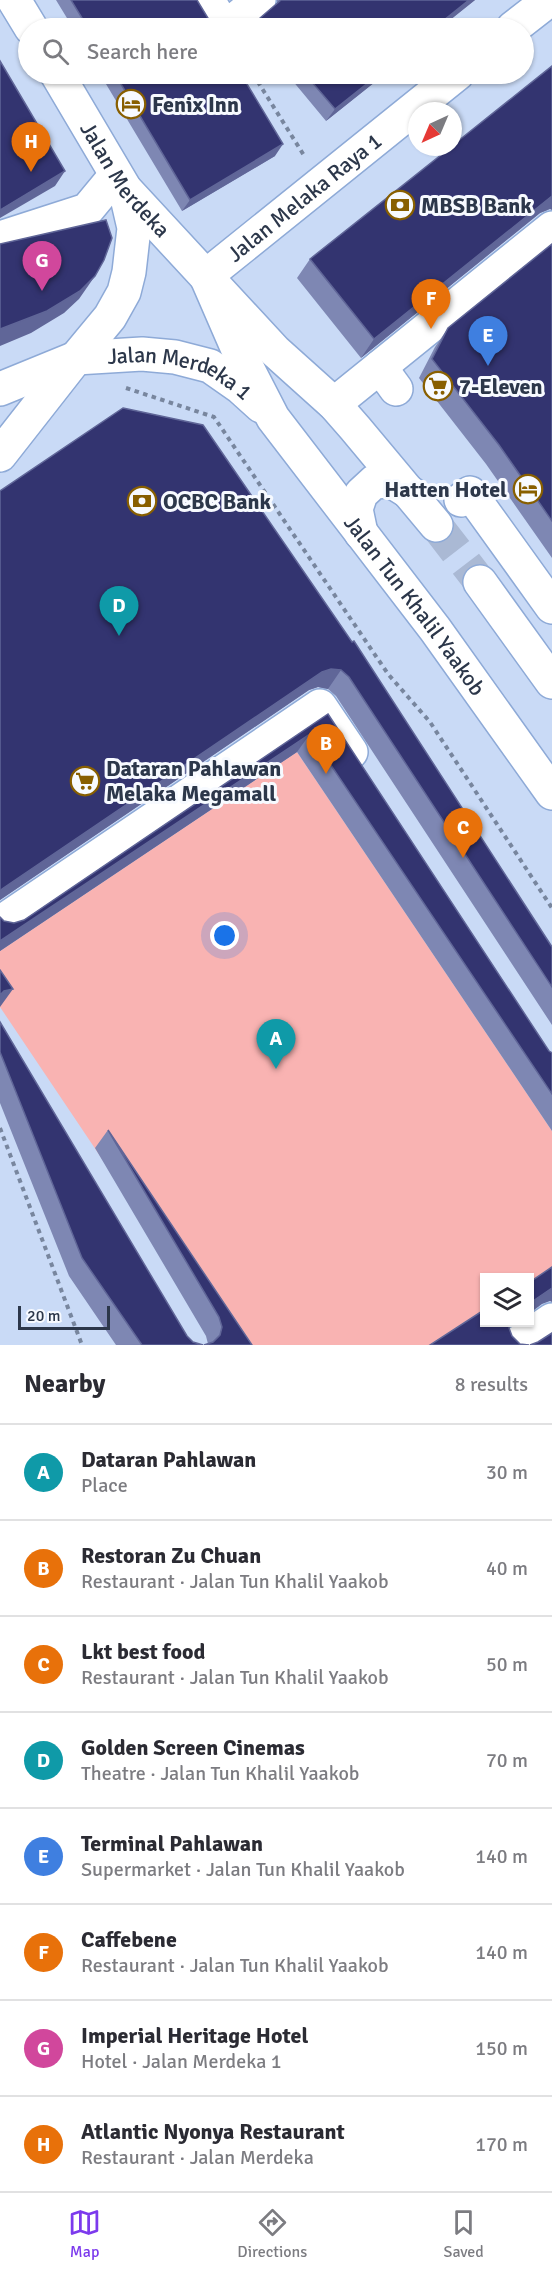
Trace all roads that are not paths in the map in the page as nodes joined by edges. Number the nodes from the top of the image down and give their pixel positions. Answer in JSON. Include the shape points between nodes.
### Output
{"nodes":[{"id":1,"x":14,"y":0,"type":"edge"},
{"id":2,"x":208,"y":0,"type":"edge"},
{"id":3,"x":259,"y":0,"type":"edge"},
{"id":4,"x":549,"y":0,"type":"edge"},
{"id":5,"x":25,"y":18,"type":"edge"},
{"id":6,"x":219,"y":18,"type":"edge"},
{"id":7,"x":237,"y":18,"type":"edge"},
{"id":8,"x":526,"y":18,"type":"edge"},
{"id":9,"x":63,"y":84,"type":"edge"},
{"id":10,"x":444,"y":84,"type":"edge"},
{"id":11,"x":120,"y":182,"type":"junction"},
{"id":12,"x":552,"y":228,"type":"edge"},
{"id":13,"x":0,"y":238,"type":"edge"},
{"id":14,"x":206,"y":276,"type":"junction"},
{"id":15,"x":76,"y":358,"type":"junction"},
{"id":16,"x":0,"y":389,"type":"edge"},
{"id":17,"x":334,"y":404,"type":"junction"},
{"id":18,"x":273,"y":418,"type":"junction"},
{"id":19,"x":0,"y":455,"type":"edge"},
{"id":20,"x":411,"y":494,"type":"junction"},
{"id":21,"x":461,"y":500,"type":"dead end"},
{"id":22,"x":436,"y":525,"type":"tunnel mouth"},
{"id":23,"x":361,"y":533,"type":"junction"},
{"id":24,"x":480,"y":582,"type":"tunnel mouth"},
{"id":25,"x":552,"y":607,"type":"edge"},
{"id":26,"x":552,"y":682,"type":"edge"},
{"id":27,"x":365,"y":775,"type":"edge"},
{"id":28,"x":552,"y":793,"type":"edge"},
{"id":29,"x":0,"y":923,"type":"edge"},
{"id":30,"x":552,"y":1320,"type":"edge"},
{"id":31,"x":516,"y":1345,"type":"edge"}],
"edges":[{"from":1,"to":5,"type":"main road"},
{"from":2,"to":6,"type":"main road"},
{"from":3,"to":7,"type":"main road"},
{"from":4,"to":8,"type":"main road"},
{"from":9,"to":11,"type":"main road","name":"Jalan Merdeka"},
{"from":10,"to":14,"type":"main road","name":"Jalan Melaka Raya 1"},
{"from":11,"to":13,"type":"main road","via":[[87,210]]},
{"from":11,"to":14,"type":"main road","name":"Jalan Merdeka"},
{"from":11,"to":15,"type":"main road","name":"Jalan Merdeka 1","via":[[134,228],[129,272],[124,292],[110,317]]},
{"from":12,"to":17,"type":"main road","via":[[388,378]]},
{"from":14,"to":17,"type":"main road","via":[[275,351]]},
{"from":14,"to":18,"type":"main road"},
{"from":15,"to":16,"type":"main road","name":"Jalan Merdeka 1"},
{"from":15,"to":18,"type":"main road","name":"Jalan Merdeka 1","via":[[142,354],[210,366]]},
{"from":15,"to":19,"type":"main road"},
{"from":17,"to":20,"type":"main road"},
{"from":18,"to":23,"type":"main road","name":"Jalan Tun Khalil Yaakob"},
{"from":20,"to":22,"type":"main road"},
{"from":20,"to":23,"type":"main road","via":[[391,481],[374,482],[362,494],[356,509]]},
{"from":21,"to":25,"type":"main road","via":[[470,493]]},
{"from":23,"to":28,"type":"main road","name":"Jalan Tun Khalil Yaakob"},
{"from":24,"to":26,"type":"main road"},
{"from":27,"to":29,"type":"main road","via":[[320,706]]},
{"from":30,"to":31,"type":"main road"}]}
